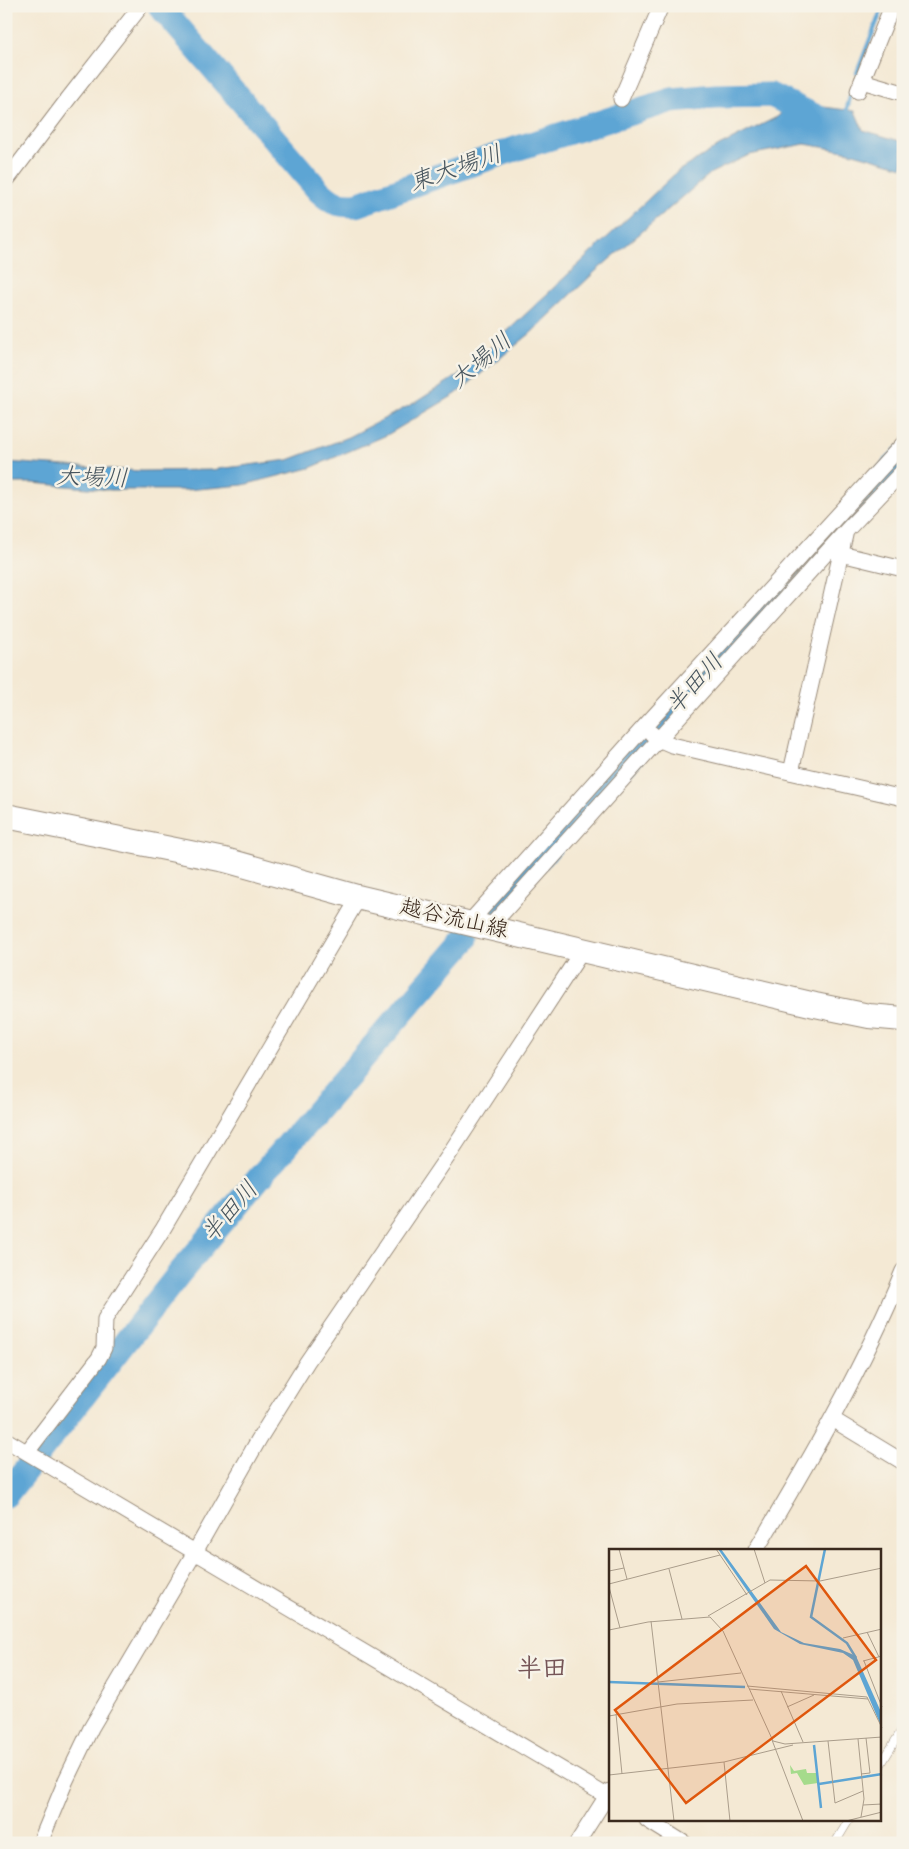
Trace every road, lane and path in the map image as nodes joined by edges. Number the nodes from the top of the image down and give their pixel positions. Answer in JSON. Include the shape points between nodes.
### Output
{"nodes":[{"id":1,"x":141,"y":6,"type":"edge"},
{"id":2,"x":661,"y":6,"type":"edge"},
{"id":3,"x":892,"y":6,"type":"edge"},
{"id":4,"x":903,"y":93,"type":"edge"},
{"id":5,"x":621,"y":99,"type":"dead end"},
{"id":6,"x":6,"y":181,"type":"edge"},
{"id":7,"x":903,"y":444,"type":"edge"},
{"id":8,"x":903,"y":471,"type":"edge"},
{"id":9,"x":826,"y":549,"type":"junction"},
{"id":10,"x":903,"y":569,"type":"edge"},
{"id":11,"x":651,"y":733,"type":"junction"},
{"id":12,"x":790,"y":772,"type":"junction"},
{"id":13,"x":903,"y":798,"type":"edge"},
{"id":14,"x":6,"y":816,"type":"edge"},
{"id":15,"x":357,"y":897,"type":"junction"},
{"id":16,"x":478,"y":926,"type":"junction"},
{"id":17,"x":582,"y":950,"type":"junction"},
{"id":18,"x":903,"y":1019,"type":"edge"},
{"id":19,"x":903,"y":1271,"type":"edge"},
{"id":20,"x":832,"y":1419,"type":"junction"},
{"id":21,"x":6,"y":1440,"type":"edge"},
{"id":22,"x":33,"y":1455,"type":"junction"},
{"id":23,"x":903,"y":1462,"type":"edge"},
{"id":24,"x":757,"y":1549,"type":"edge"},
{"id":25,"x":195,"y":1552,"type":"junction"},
{"id":26,"x":903,"y":1728,"type":"edge"},
{"id":27,"x":882,"y":1763,"type":"edge"},
{"id":28,"x":609,"y":1795,"type":"edge"},
{"id":29,"x":650,"y":1822,"type":"edge"},
{"id":30,"x":847,"y":1822,"type":"edge"},
{"id":31,"x":40,"y":1843,"type":"edge"},
{"id":32,"x":577,"y":1843,"type":"edge"},
{"id":33,"x":684,"y":1843,"type":"edge"},
{"id":34,"x":835,"y":1843,"type":"edge"}],
"edges":[{"from":1,"to":6,"type":"street"},
{"from":2,"to":5,"type":"street"},
{"from":3,"to":4,"type":"street","via":[[860,86]]},
{"from":7,"to":9,"type":"street"},
{"from":8,"to":9,"type":"street"},
{"from":9,"to":10,"type":"street"},
{"from":9,"to":11,"type":"street"},
{"from":9,"to":12,"type":"street"},
{"from":11,"to":12,"type":"street","via":[[672,745]]},
{"from":11,"to":16,"type":"street"},
{"from":12,"to":13,"type":"street"},
{"from":14,"to":15,"type":"main road","name":"越谷流山線","via":[[224,860]]},
{"from":15,"to":16,"type":"main road","name":"越谷流山線"},
{"from":15,"to":22,"type":"street","via":[[168,1220],[105,1319],[104,1348],[99,1358]]},
{"from":16,"to":17,"type":"main road","name":"越谷流山線"},
{"from":17,"to":18,"type":"main road","name":"越谷流山線","via":[[815,1005],[885,1019]]},
{"from":17,"to":25,"type":"street","via":[[450,1153],[307,1362],[258,1439]]},
{"from":19,"to":20,"type":"street"},
{"from":20,"to":23,"type":"street"},
{"from":20,"to":24,"type":"street"},
{"from":21,"to":22,"type":"street"},
{"from":22,"to":25,"type":"street"},
{"from":25,"to":28,"type":"street"},
{"from":25,"to":31,"type":"street","via":[[91,1728]]},
{"from":26,"to":27,"type":"lane"},
{"from":28,"to":32,"type":"street"},
{"from":29,"to":33,"type":"street"},
{"from":30,"to":34,"type":"lane"}]}
